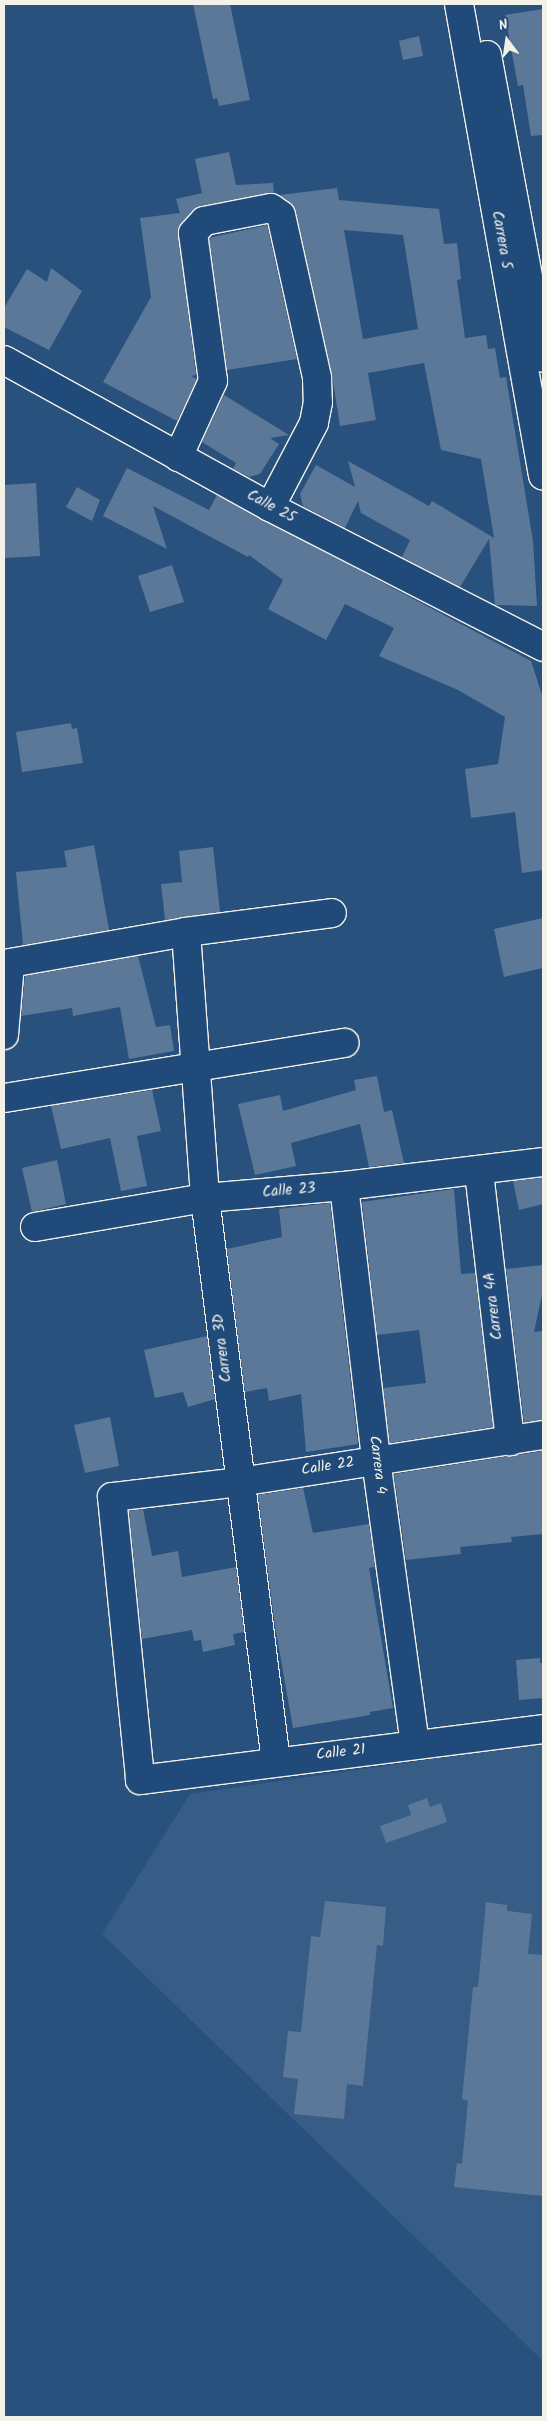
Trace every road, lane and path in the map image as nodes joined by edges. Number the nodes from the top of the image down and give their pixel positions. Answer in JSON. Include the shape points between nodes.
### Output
{"nodes":[{"id":1,"x":459,"y":4,"type":"edge"},
{"id":2,"x":478,"y":4,"type":"edge"},
{"id":3,"x":543,"y":358,"type":"edge"},
{"id":4,"x":4,"y":360,"type":"edge"},
{"id":5,"x":178,"y":457,"type":"junction"},
{"id":6,"x":543,"y":476,"type":"edge"},
{"id":7,"x":270,"y":507,"type":"junction"},
{"id":8,"x":543,"y":646,"type":"edge"},
{"id":9,"x":332,"y":913,"type":"dead end"},
{"id":10,"x":186,"y":932,"type":"junction"},
{"id":11,"x":4,"y":1035,"type":"edge"},
{"id":12,"x":345,"y":1043,"type":"dead end"},
{"id":13,"x":197,"y":1065,"type":"junction"},
{"id":14,"x":4,"y":1098,"type":"edge"},
{"id":15,"x":543,"y":1162,"type":"edge"},
{"id":16,"x":479,"y":1172,"type":"junction"},
{"id":17,"x":344,"y":1186,"type":"junction"},
{"id":18,"x":205,"y":1198,"type":"junction"},
{"id":19,"x":35,"y":1227,"type":"dead end"},
{"id":20,"x":543,"y":1436,"type":"edge"},
{"id":21,"x":510,"y":1441,"type":"junction"},
{"id":22,"x":376,"y":1460,"type":"junction"},
{"id":23,"x":240,"y":1482,"type":"junction"},
{"id":24,"x":543,"y":1729,"type":"edge"},
{"id":25,"x":415,"y":1744,"type":"junction"},
{"id":26,"x":276,"y":1762,"type":"junction"},
{"id":27,"x":140,"y":1780,"type":"joint"}],
"edges":[{"from":1,"to":6,"type":"street","name":"Carrera 5"},
{"from":2,"to":3,"type":"street","name":"Carrera 5"},
{"from":4,"to":5,"type":"street","name":"Calle 25"},
{"from":5,"to":7,"type":"street","name":"Calle 25"},
{"from":5,"to":7,"type":"street","via":[[213,381],[193,233],[204,221],[271,208],[281,216],[317,378],[318,402],[314,423]]},
{"from":7,"to":8,"type":"street","name":"Calle 25"},
{"from":9,"to":10,"type":"street"},
{"from":10,"to":11,"type":"street","via":[[10,963]]},
{"from":10,"to":13,"type":"street","name":"Carrera 3D"},
{"from":12,"to":13,"type":"street"},
{"from":13,"to":14,"type":"street"},
{"from":13,"to":18,"type":"street","name":"Carrera 3D"},
{"from":15,"to":16,"type":"street","name":"Calle 23"},
{"from":16,"to":17,"type":"street","name":"Calle 23"},
{"from":16,"to":21,"type":"street","name":"Carrera 4A"},
{"from":17,"to":18,"type":"street","name":"Calle 23"},
{"from":17,"to":22,"type":"street","name":"Carrera 4"},
{"from":18,"to":19,"type":"street","name":"Calle 23"},
{"from":18,"to":23,"type":"street","name":"Carrera 3D"},
{"from":20,"to":21,"type":"street","name":"Calle 22"},
{"from":21,"to":22,"type":"street","name":"Calle 22"},
{"from":22,"to":23,"type":"street","name":"Calle 22"},
{"from":22,"to":25,"type":"street","name":"Carrera 4"},
{"from":23,"to":26,"type":"street","name":"Carrera 3D"},
{"from":23,"to":27,"type":"street","name":"Calle 22","via":[[112,1497]]},
{"from":24,"to":25,"type":"street","name":"Calle 21"},
{"from":25,"to":26,"type":"street","name":"Calle 21"},
{"from":26,"to":27,"type":"street","name":"Calle 21"}]}
